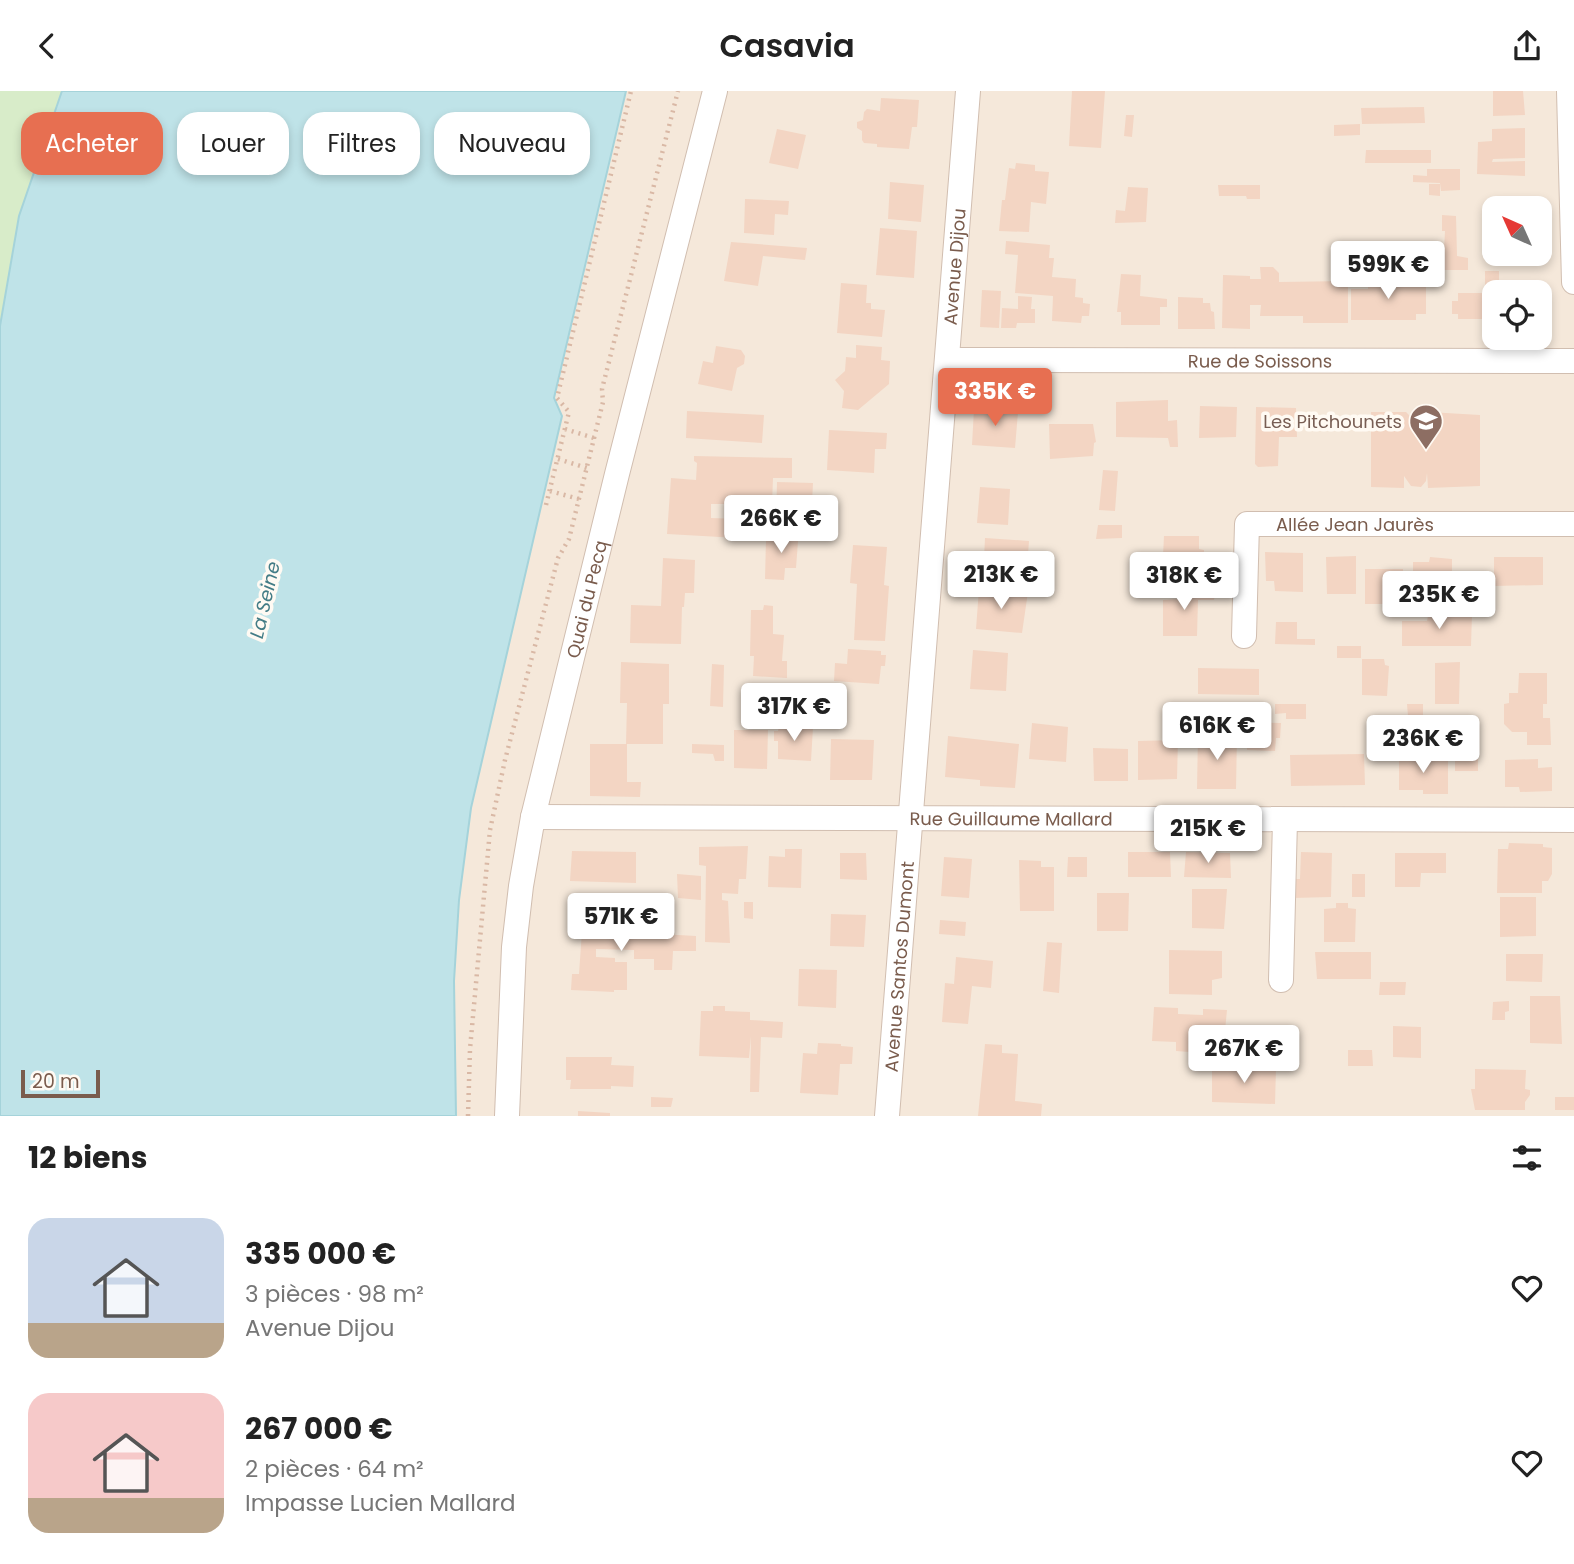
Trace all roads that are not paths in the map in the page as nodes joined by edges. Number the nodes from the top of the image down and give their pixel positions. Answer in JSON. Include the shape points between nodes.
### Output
{"nodes":[{"id":1,"x":715,"y":91,"type":"edge"},
{"id":2,"x":968,"y":91,"type":"edge"},
{"id":3,"x":1569,"y":91,"type":"edge"},
{"id":4,"x":1573,"y":226,"type":"edge"},
{"id":5,"x":1574,"y":282,"type":"edge"},
{"id":6,"x":947,"y":360,"type":"junction"},
{"id":7,"x":1574,"y":361,"type":"edge"},
{"id":8,"x":1574,"y":523,"type":"edge"},
{"id":9,"x":1244,"y":636,"type":"dead end"},
{"id":10,"x":533,"y":817,"type":"junction"},
{"id":11,"x":911,"y":818,"type":"junction"},
{"id":12,"x":1285,"y":820,"type":"junction"},
{"id":13,"x":1574,"y":820,"type":"edge"},
{"id":14,"x":1281,"y":980,"type":"dead end"},
{"id":15,"x":507,"y":1116,"type":"edge"},
{"id":16,"x":887,"y":1116,"type":"edge"}],
"edges":[{"from":1,"to":10,"type":"street","name":"Quai du Pecq"},
{"from":2,"to":6,"type":"street","name":"Avenue Dijou"},
{"from":3,"to":4,"type":"street"},
{"from":4,"to":5,"type":"street"},
{"from":6,"to":7,"type":"street","name":"Rue de Soissons"},
{"from":6,"to":11,"type":"street","name":"Avenue Dijou"},
{"from":8,"to":9,"type":"street","name":"Allée Jean Jaurès","via":[[1247,524]]},
{"from":10,"to":11,"type":"street","name":"Rue Guillaume Mallard"},
{"from":10,"to":15,"type":"street","name":"Quai du Pecq","via":[[514,947]]},
{"from":11,"to":12,"type":"street","name":"Rue Guillaume Mallard"},
{"from":11,"to":16,"type":"street","name":"Avenue Santos Dumont"},
{"from":12,"to":13,"type":"street","name":"Rue Guillaume Mallard"},
{"from":12,"to":14,"type":"street"}]}
